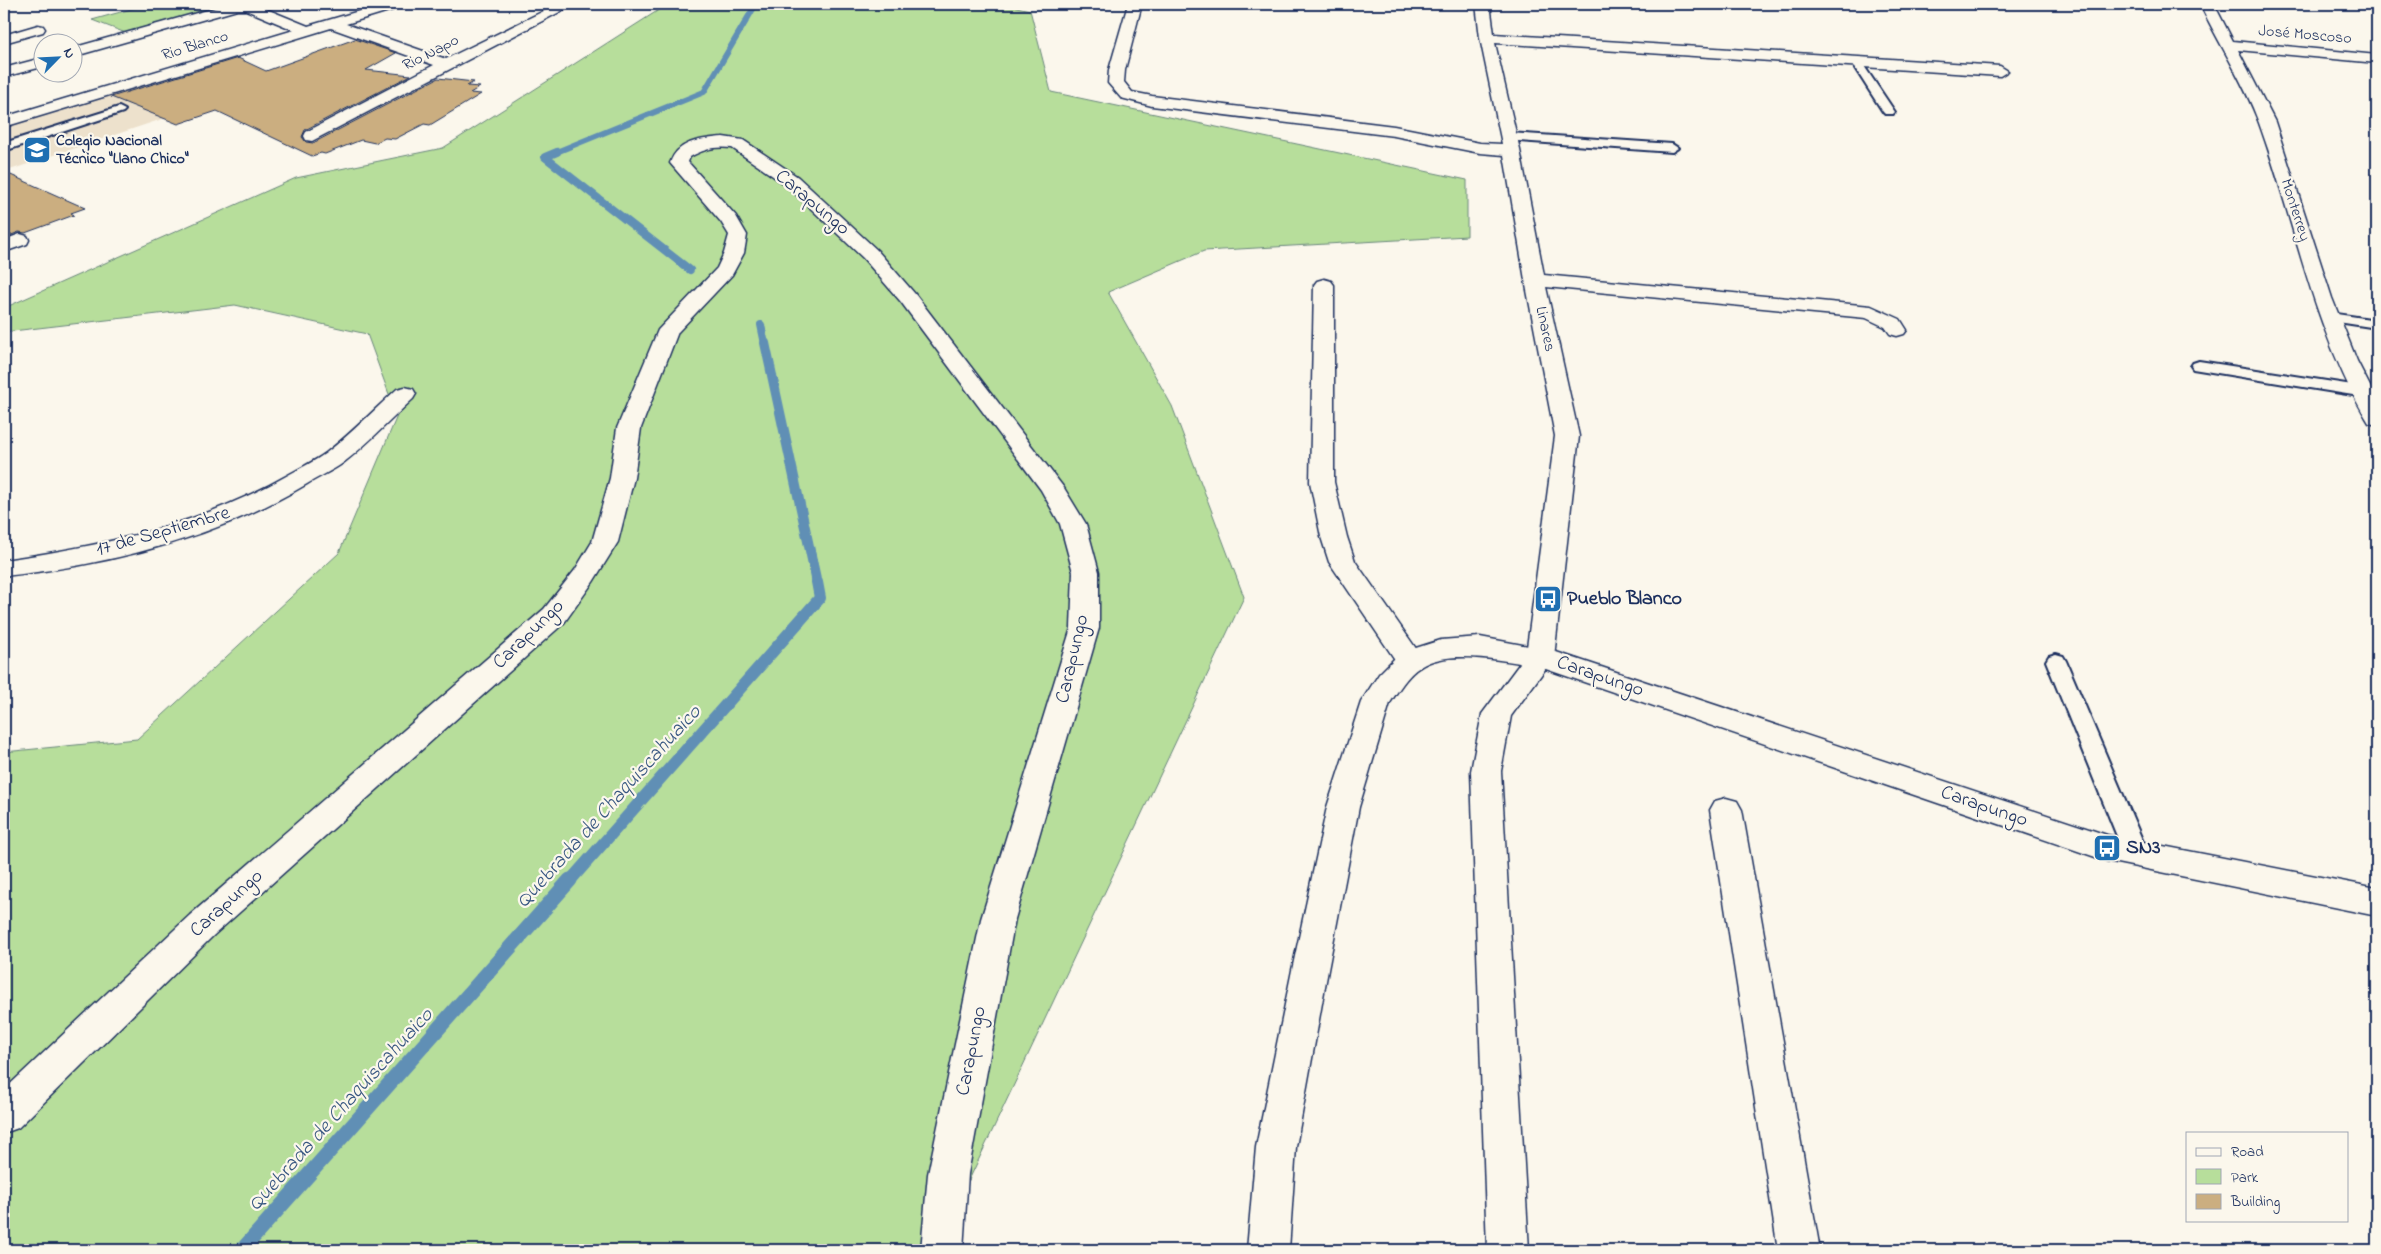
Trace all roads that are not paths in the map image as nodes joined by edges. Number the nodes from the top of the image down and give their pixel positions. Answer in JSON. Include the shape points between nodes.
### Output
{"nodes":[{"id":1,"x":397,"y":4,"type":"edge"},
{"id":2,"x":568,"y":4,"type":"edge"},
{"id":3,"x":1135,"y":4,"type":"edge"},
{"id":4,"x":1483,"y":4,"type":"edge"},
{"id":5,"x":2207,"y":4,"type":"edge"},
{"id":6,"x":330,"y":23,"type":"junction"},
{"id":7,"x":38,"y":29,"type":"dead end"},
{"id":8,"x":308,"y":31,"type":"junction"},
{"id":9,"x":1487,"y":38,"type":"junction"},
{"id":10,"x":4,"y":39,"type":"edge"},
{"id":11,"x":2229,"y":45,"type":"junction"},
{"id":12,"x":82,"y":51,"type":"edge"},
{"id":13,"x":2377,"y":59,"type":"edge"},
{"id":14,"x":1856,"y":62,"type":"junction"},
{"id":15,"x":447,"y":64,"type":"junction"},
{"id":16,"x":32,"y":65,"type":"edge"},
{"id":17,"x":2000,"y":71,"type":"dead end"},
{"id":18,"x":4,"y":73,"type":"edge"},
{"id":19,"x":119,"y":110,"type":"dead end"},
{"id":20,"x":1889,"y":112,"type":"dead end"},
{"id":21,"x":4,"y":122,"type":"edge"},
{"id":22,"x":312,"y":136,"type":"dead end"},
{"id":23,"x":1511,"y":143,"type":"junction"},
{"id":24,"x":4,"y":147,"type":"edge"},
{"id":25,"x":1672,"y":148,"type":"dead end"},
{"id":26,"x":1535,"y":280,"type":"junction"},
{"id":27,"x":1324,"y":285,"type":"dead end"},
{"id":28,"x":2330,"y":316,"type":"junction"},
{"id":29,"x":2377,"y":324,"type":"edge"},
{"id":30,"x":1897,"y":330,"type":"dead end"},
{"id":31,"x":2199,"y":366,"type":"dead end"},
{"id":32,"x":2359,"y":391,"type":"junction"},
{"id":33,"x":405,"y":394,"type":"dead end"},
{"id":34,"x":2377,"y":418,"type":"edge"},
{"id":35,"x":4,"y":568,"type":"edge"},
{"id":36,"x":1540,"y":657,"type":"junction"},
{"id":37,"x":1410,"y":660,"type":"junction"},
{"id":38,"x":2056,"y":660,"type":"dead end"},
{"id":39,"x":1726,"y":810,"type":"dead end"},
{"id":40,"x":2137,"y":856,"type":"junction"},
{"id":41,"x":2377,"y":902,"type":"edge"},
{"id":42,"x":4,"y":1115,"type":"edge"},
{"id":43,"x":942,"y":1250,"type":"edge"},
{"id":44,"x":1268,"y":1250,"type":"edge"},
{"id":45,"x":1508,"y":1250,"type":"edge"},
{"id":46,"x":1799,"y":1250,"type":"edge"}],
"edges":[{"from":1,"to":6,"type":"street","name":"Rio Blanco"},
{"from":2,"to":15,"type":"street","name":"Rio Napo"},
{"from":3,"to":23,"type":"street","via":[[1117,70],[1116,82],[1127,94],[1152,101],[1394,131],[1480,148]]},
{"from":4,"to":9,"type":"street","name":"Linares"},
{"from":5,"to":11,"type":"street","name":"Monterrey"},
{"from":6,"to":8,"type":"street","name":"Rio Blanco"},
{"from":6,"to":15,"type":"street"},
{"from":7,"to":10,"type":"street"},
{"from":8,"to":12,"type":"street","via":[[248,6],[236,6]]},
{"from":8,"to":21,"type":"street","name":"Rio Blanco"},
{"from":9,"to":14,"type":"street"},
{"from":9,"to":23,"type":"street","name":"Linares"},
{"from":11,"to":13,"type":"street","name":"José Moscoso"},
{"from":11,"to":28,"type":"street","name":"Monterrey","via":[[2264,116]]},
{"from":14,"to":17,"type":"street"},
{"from":14,"to":20,"type":"lane"},
{"from":15,"to":22,"type":"street","name":"Rio Napo"},
{"from":16,"to":18,"type":"street"},
{"from":19,"to":24,"type":"lane"},
{"from":23,"to":25,"type":"lane"},
{"from":23,"to":26,"type":"street","name":"Linares"},
{"from":26,"to":30,"type":"street","via":[[1871,312],[1893,323]]},
{"from":26,"to":36,"type":"street","name":"Linares","via":[[1567,436]]},
{"from":27,"to":37,"type":"street","via":[[1322,482],[1334,537],[1342,562]]},
{"from":28,"to":29,"type":"lane"},
{"from":28,"to":32,"type":"street","name":"Monterrey"},
{"from":31,"to":32,"type":"lane"},
{"from":32,"to":34,"type":"street","name":"Monterrey"},
{"from":33,"to":35,"type":"street","name":"17 de Septiembre","via":[[334,458],[262,500],[208,523],[148,540],[64,560]]},
{"from":36,"to":37,"type":"street","name":"Carapungo","via":[[1480,647],[1441,650]]},
{"from":36,"to":40,"type":"street","name":"Carapungo"},
{"from":36,"to":45,"type":"street","via":[[1497,714],[1486,771]]},
{"from":37,"to":44,"type":"street","name":"Carapungo","via":[[1388,681],[1376,702],[1344,807],[1276,1147]]},
{"from":38,"to":40,"type":"lane"},
{"from":39,"to":46,"type":"street"},
{"from":40,"to":41,"type":"street","name":"Carapungo"},
{"from":42,"to":43,"type":"street","name":"Carapungo","via":[[202,925],[554,616],[605,542],[622,478],[629,428],[668,330],[725,272],[734,252],[738,235],[730,220],[679,163],[682,154],[700,144],[737,144],[792,180],[870,254],[908,298],[1052,488],[1073,524],[1086,572],[1084,628],[998,919],[948,1174]]}]}
